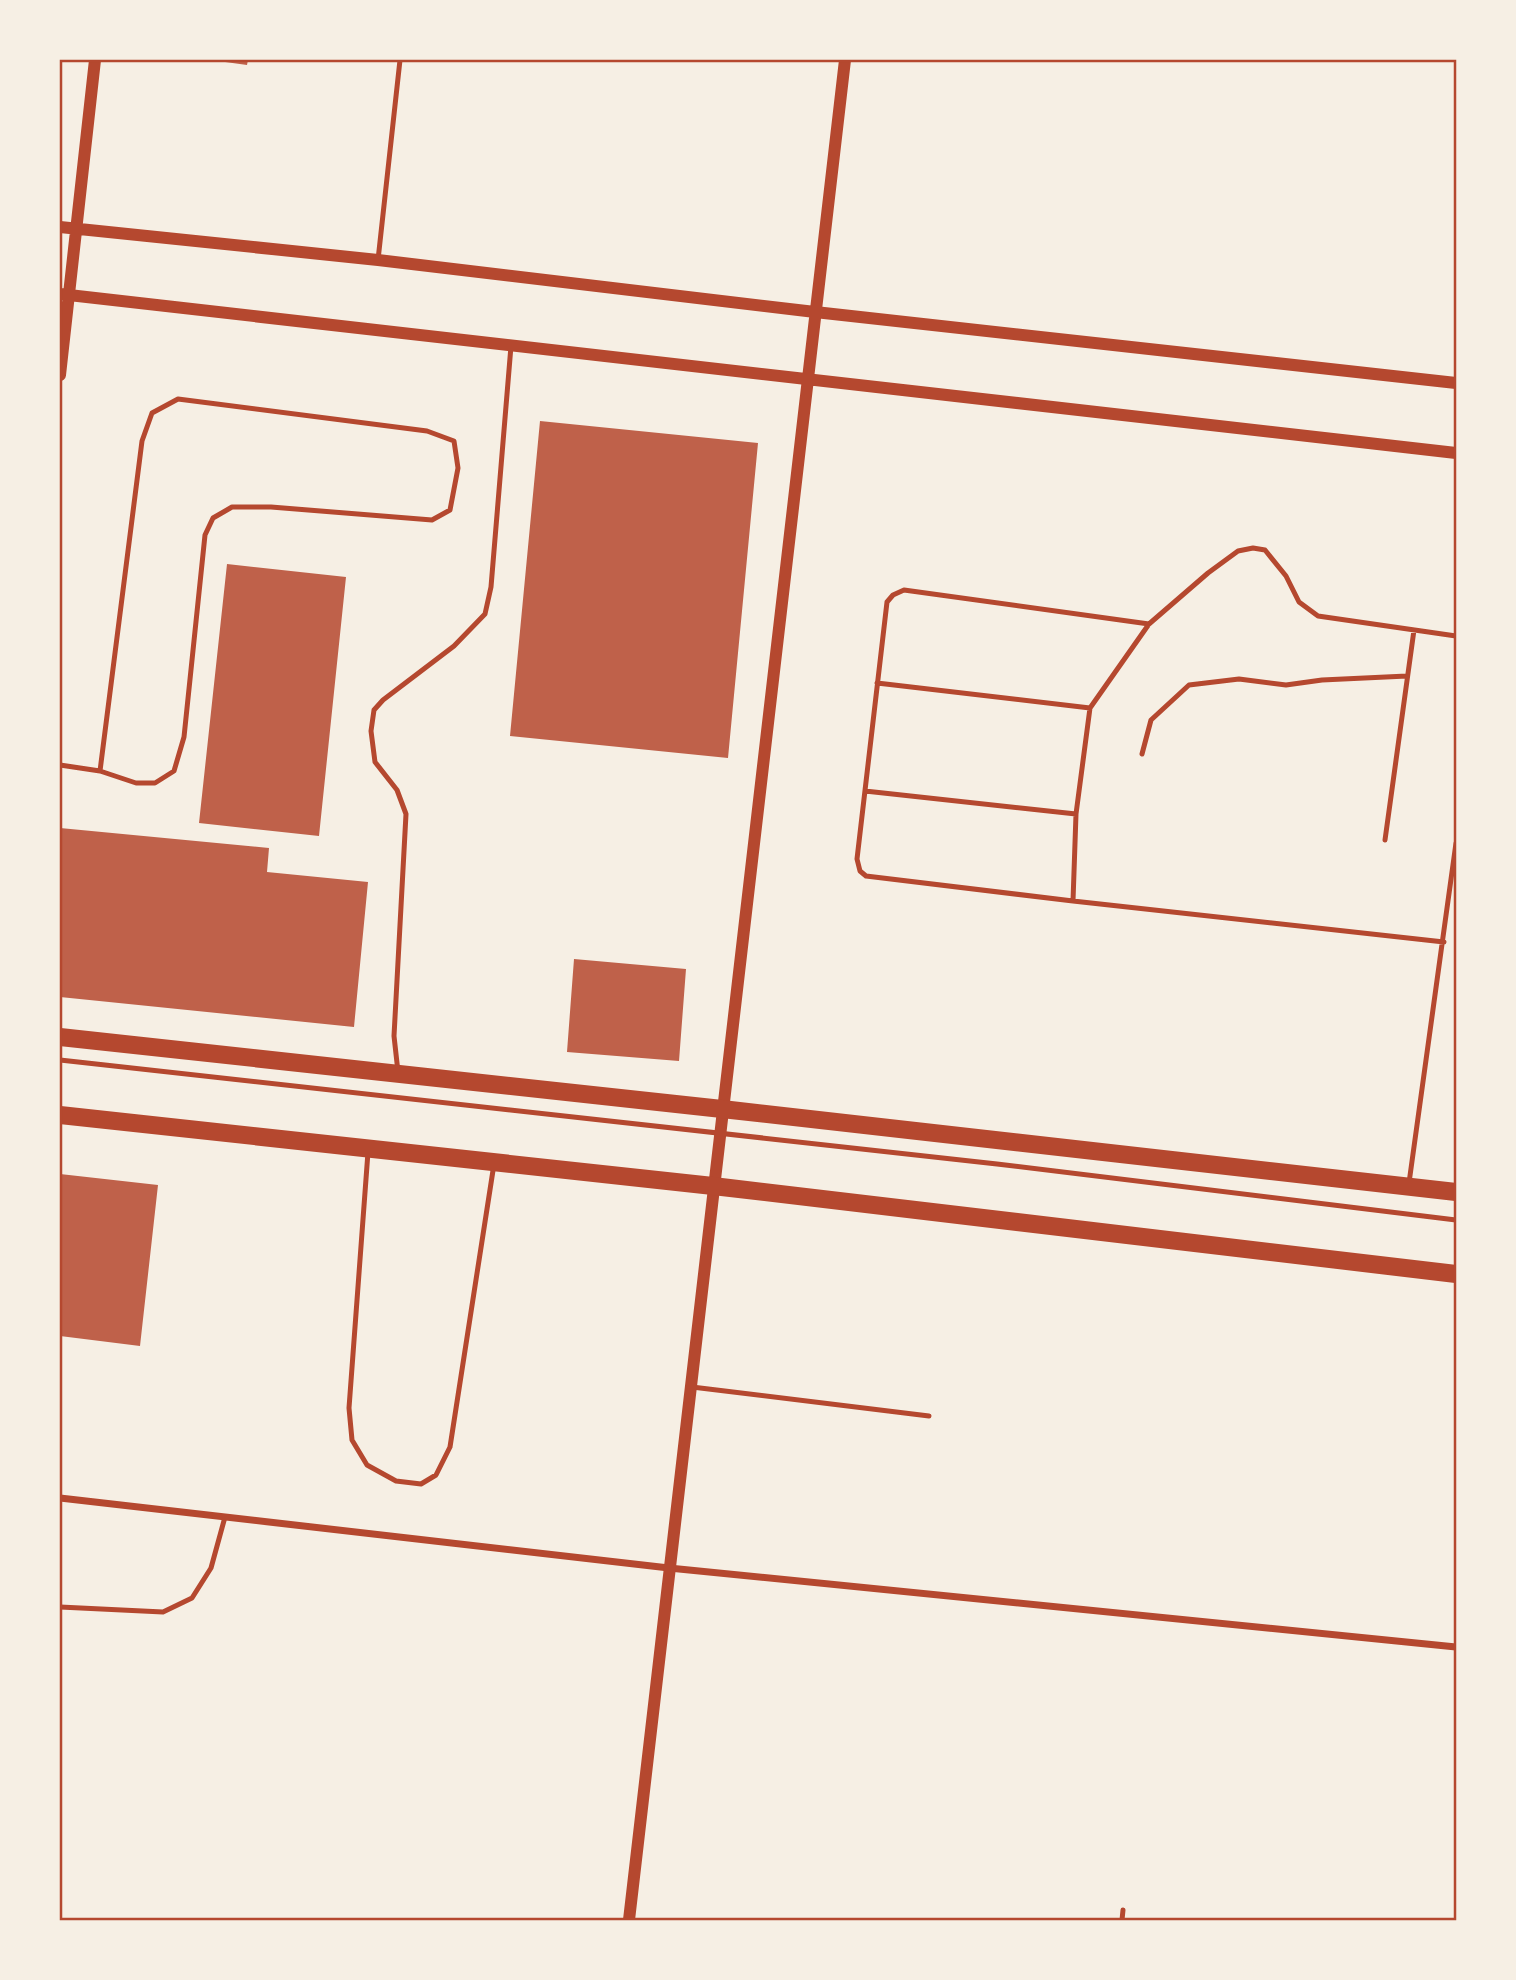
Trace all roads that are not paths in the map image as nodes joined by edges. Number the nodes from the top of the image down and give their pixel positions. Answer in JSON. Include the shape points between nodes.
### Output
{"nodes":[{"id":1,"x":94,"y":60,"type":"edge"},
{"id":2,"x":400,"y":60,"type":"edge"},
{"id":3,"x":845,"y":60,"type":"edge"},
{"id":4,"x":60,"y":227,"type":"edge"},
{"id":5,"x":76,"y":229,"type":"junction"},
{"id":6,"x":377,"y":260,"type":"junction"},
{"id":7,"x":64,"y":295,"type":"edge"},
{"id":8,"x":815,"y":312,"type":"junction"},
{"id":9,"x":511,"y":346,"type":"junction"},
{"id":10,"x":60,"y":375,"type":"edge"},
{"id":11,"x":807,"y":380,"type":"junction"},
{"id":12,"x":1457,"y":383,"type":"edge"},
{"id":13,"x":1457,"y":453,"type":"edge"},
{"id":14,"x":1149,"y":624,"type":"junction"},
{"id":15,"x":1414,"y":630,"type":"junction"},
{"id":16,"x":1457,"y":636,"type":"edge"},
{"id":17,"x":1408,"y":676,"type":"junction"},
{"id":18,"x":877,"y":683,"type":"junction"},
{"id":19,"x":1090,"y":708,"type":"junction"},
{"id":20,"x":1142,"y":754,"type":"dead end"},
{"id":21,"x":60,"y":765,"type":"edge"},
{"id":22,"x":100,"y":771,"type":"junction"},
{"id":23,"x":865,"y":791,"type":"junction"},
{"id":24,"x":1076,"y":814,"type":"junction"},
{"id":25,"x":1385,"y":839,"type":"dead end"},
{"id":26,"x":1457,"y":843,"type":"edge"},
{"id":27,"x":1073,"y":901,"type":"junction"},
{"id":28,"x":1444,"y":942,"type":"junction"},
{"id":29,"x":60,"y":1037,"type":"edge"},
{"id":30,"x":60,"y":1060,"type":"edge"},
{"id":31,"x":398,"y":1075,"type":"junction"},
{"id":32,"x":722,"y":1109,"type":"junction"},
{"id":33,"x":60,"y":1115,"type":"edge"},
{"id":34,"x":720,"y":1133,"type":"junction"},
{"id":35,"x":369,"y":1149,"type":"junction"},
{"id":36,"x":494,"y":1163,"type":"junction"},
{"id":37,"x":713,"y":1186,"type":"junction"},
{"id":38,"x":1409,"y":1186,"type":"junction"},
{"id":39,"x":1457,"y":1192,"type":"edge"},
{"id":40,"x":1457,"y":1220,"type":"edge"},
{"id":41,"x":1457,"y":1274,"type":"edge"},
{"id":42,"x":690,"y":1387,"type":"junction"},
{"id":43,"x":929,"y":1416,"type":"dead end"},
{"id":44,"x":60,"y":1498,"type":"edge"},
{"id":45,"x":225,"y":1517,"type":"junction"},
{"id":46,"x":669,"y":1569,"type":"junction"},
{"id":47,"x":60,"y":1607,"type":"edge"},
{"id":48,"x":1457,"y":1647,"type":"edge"},
{"id":49,"x":1123,"y":1910,"type":"dead end"},
{"id":50,"x":629,"y":1920,"type":"edge"},
{"id":51,"x":1122,"y":1920,"type":"edge"}],
"edges":[{"from":1,"to":5,"type":"street"},
{"from":2,"to":6,"type":"lane"},
{"from":3,"to":8,"type":"street"},
{"from":4,"to":5,"type":"street"},
{"from":5,"to":6,"type":"street"},
{"from":5,"to":7,"type":"street"},
{"from":6,"to":8,"type":"street"},
{"from":7,"to":9,"type":"street"},
{"from":7,"to":10,"type":"street"},
{"from":8,"to":11,"type":"street"},
{"from":8,"to":12,"type":"street"},
{"from":9,"to":11,"type":"street"},
{"from":9,"to":31,"type":"lane","via":[[485,614],[454,646],[383,700],[374,710],[370,731],[375,762],[397,790],[406,814],[394,1036]]},
{"from":11,"to":13,"type":"street"},
{"from":11,"to":32,"type":"street"},
{"from":14,"to":15,"type":"lane","via":[[1238,551],[1253,548],[1265,550],[1299,602],[1318,617]]},
{"from":14,"to":18,"type":"lane","via":[[904,590],[887,602]]},
{"from":14,"to":19,"type":"lane"},
{"from":15,"to":16,"type":"lane"},
{"from":15,"to":17,"type":"lane"},
{"from":17,"to":20,"type":"lane","via":[[1286,685],[1239,679],[1189,685],[1151,720]]},
{"from":17,"to":25,"type":"lane"},
{"from":18,"to":19,"type":"lane"},
{"from":18,"to":23,"type":"lane"},
{"from":19,"to":24,"type":"lane"},
{"from":21,"to":22,"type":"lane"},
{"from":22,"to":22,"type":"lane","via":[[136,783],[155,783],[174,771],[184,737],[205,535],[214,518],[232,507],[258,507],[432,520],[450,509],[458,468],[454,441],[427,431],[178,399],[152,413],[142,441]]},
{"from":23,"to":24,"type":"lane"},
{"from":23,"to":27,"type":"lane","via":[[857,859],[866,876]]},
{"from":24,"to":27,"type":"lane"},
{"from":26,"to":28,"type":"lane"},
{"from":27,"to":28,"type":"lane"},
{"from":28,"to":38,"type":"lane"},
{"from":29,"to":31,"type":"main road"},
{"from":30,"to":34,"type":"lane"},
{"from":31,"to":32,"type":"main road"},
{"from":32,"to":34,"type":"street"},
{"from":32,"to":38,"type":"main road"},
{"from":33,"to":35,"type":"main road"},
{"from":34,"to":37,"type":"street"},
{"from":34,"to":40,"type":"lane"},
{"from":35,"to":36,"type":"main road"},
{"from":35,"to":36,"type":"lane","via":[[349,1408],[352,1440],[367,1465],[396,1481],[421,1484],[436,1475],[450,1447]]},
{"from":36,"to":37,"type":"main road"},
{"from":37,"to":41,"type":"main road"},
{"from":37,"to":42,"type":"street"},
{"from":38,"to":39,"type":"main road"},
{"from":42,"to":43,"type":"lane"},
{"from":42,"to":46,"type":"street"},
{"from":44,"to":45,"type":"street"},
{"from":45,"to":46,"type":"street"},
{"from":45,"to":47,"type":"lane","via":[[211,1568],[192,1598],[163,1612]]},
{"from":46,"to":48,"type":"street"},
{"from":46,"to":50,"type":"street"},
{"from":49,"to":51,"type":"lane"}]}
